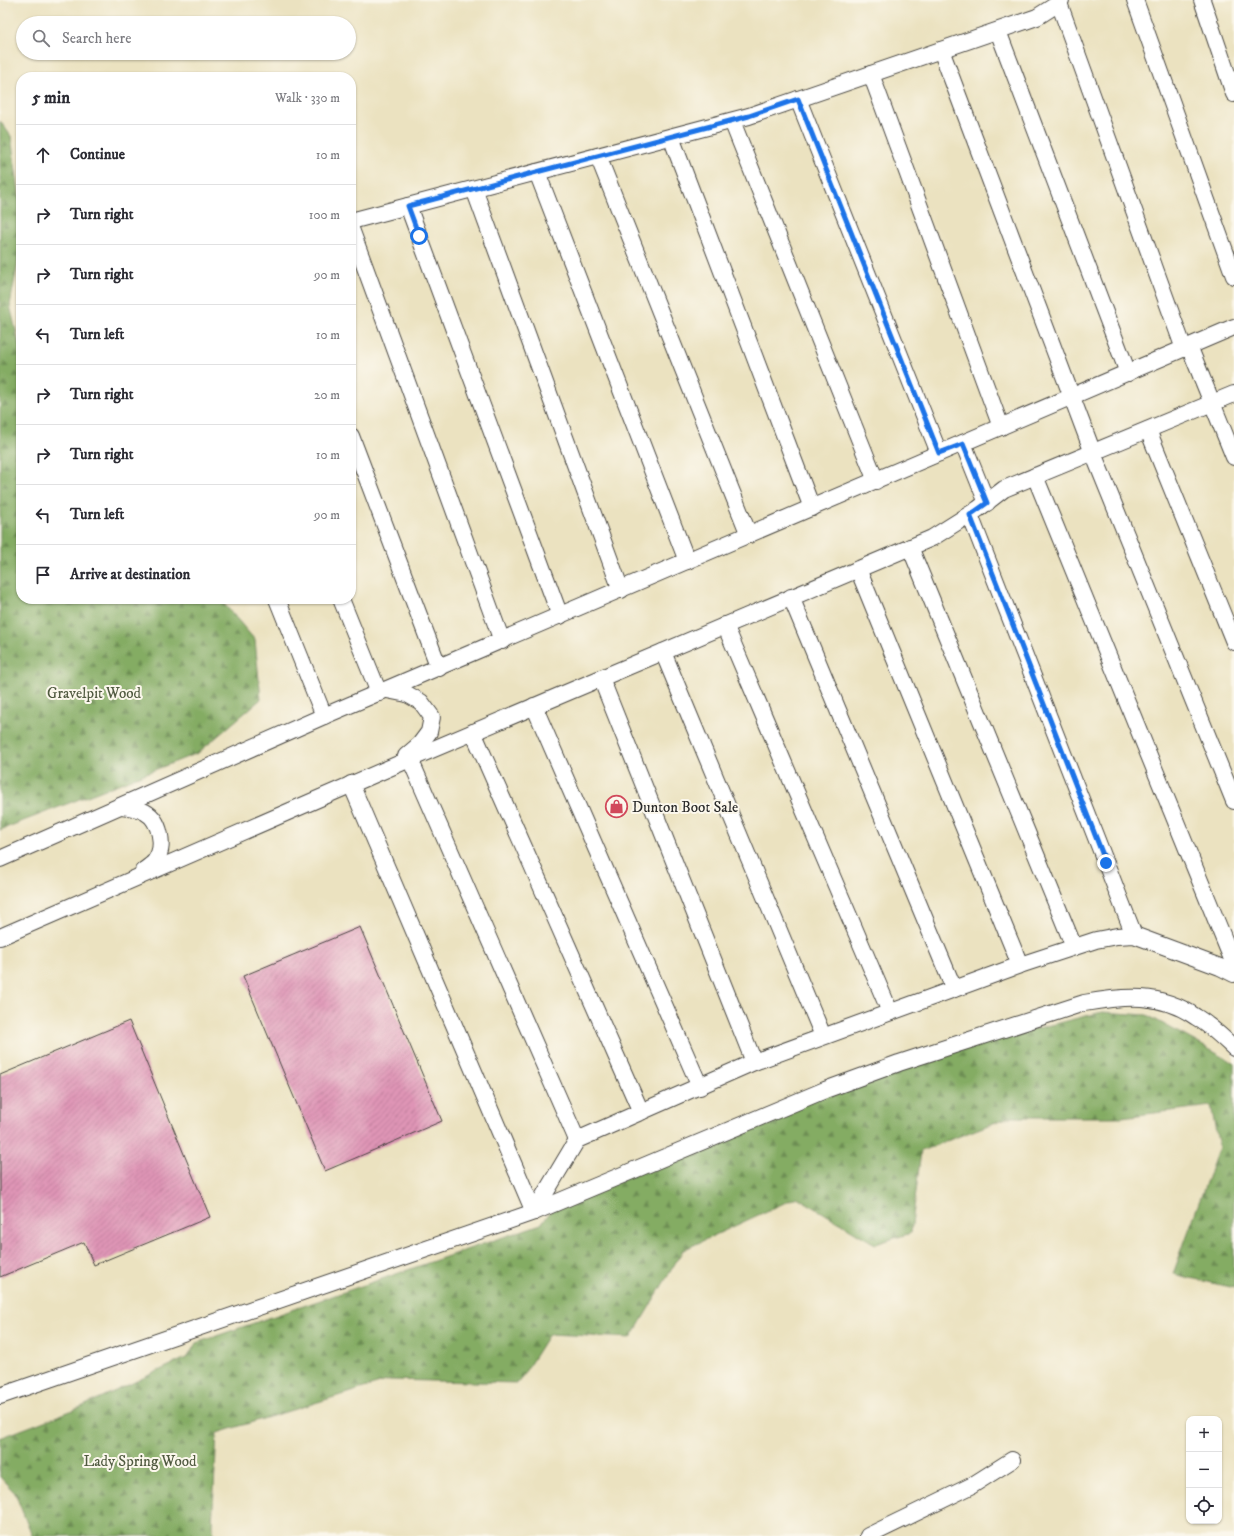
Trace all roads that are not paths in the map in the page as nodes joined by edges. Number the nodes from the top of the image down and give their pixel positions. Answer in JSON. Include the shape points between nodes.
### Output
{"nodes":[{"id":1,"x":1135,"y":0,"type":"edge"},
{"id":2,"x":1202,"y":0,"type":"edge"},
{"id":3,"x":1060,"y":1,"type":"edge"},
{"id":4,"x":998,"y":31,"type":"junction"},
{"id":5,"x":941,"y":50,"type":"junction"},
{"id":6,"x":871,"y":74,"type":"junction"},
{"id":7,"x":1234,"y":94,"type":"edge"},
{"id":8,"x":798,"y":99,"type":"junction"},
{"id":9,"x":732,"y":121,"type":"junction"},
{"id":10,"x":671,"y":137,"type":"junction"},
{"id":11,"x":598,"y":156,"type":"junction"},
{"id":12,"x":537,"y":172,"type":"junction"},
{"id":13,"x":474,"y":189,"type":"junction"},
{"id":14,"x":408,"y":206,"type":"junction"},
{"id":15,"x":356,"y":220,"type":"edge"},
{"id":16,"x":356,"y":243,"type":"edge"},
{"id":17,"x":1234,"y":276,"type":"edge"},
{"id":18,"x":1234,"y":327,"type":"edge"},
{"id":19,"x":1187,"y":347,"type":"junction"},
{"id":20,"x":1128,"y":373,"type":"junction"},
{"id":21,"x":1234,"y":394,"type":"edge"},
{"id":22,"x":1072,"y":397,"type":"junction"},
{"id":23,"x":1213,"y":402,"type":"junction"},
{"id":24,"x":1001,"y":427,"type":"junction"},
{"id":25,"x":1148,"y":430,"type":"junction"},
{"id":26,"x":963,"y":444,"type":"junction"},
{"id":27,"x":356,"y":449,"type":"edge"},
{"id":28,"x":939,"y":453,"type":"junction"},
{"id":29,"x":1093,"y":453,"type":"junction"},
{"id":30,"x":1234,"y":457,"type":"edge"},
{"id":31,"x":1035,"y":476,"type":"junction"},
{"id":32,"x":876,"y":481,"type":"junction"},
{"id":33,"x":987,"y":503,"type":"junction"},
{"id":34,"x":812,"y":508,"type":"junction"},
{"id":35,"x":970,"y":515,"type":"junction"},
{"id":36,"x":749,"y":535,"type":"junction"},
{"id":37,"x":910,"y":547,"type":"junction"},
{"id":38,"x":687,"y":561,"type":"junction"},
{"id":39,"x":858,"y":569,"type":"junction"},
{"id":40,"x":621,"y":590,"type":"junction"},
{"id":41,"x":791,"y":597,"type":"junction"},
{"id":42,"x":279,"y":604,"type":"edge"},
{"id":43,"x":343,"y":604,"type":"edge"},
{"id":44,"x":560,"y":616,"type":"junction"},
{"id":45,"x":725,"y":625,"type":"junction"},
{"id":46,"x":502,"y":641,"type":"junction"},
{"id":47,"x":1234,"y":642,"type":"edge"},
{"id":48,"x":663,"y":652,"type":"junction"},
{"id":49,"x":439,"y":668,"type":"junction"},
{"id":50,"x":601,"y":678,"type":"junction"},
{"id":51,"x":383,"y":692,"type":"junction"},
{"id":52,"x":534,"y":706,"type":"junction"},
{"id":53,"x":324,"y":716,"type":"junction"},
{"id":54,"x":473,"y":732,"type":"junction"},
{"id":55,"x":403,"y":762,"type":"junction"},
{"id":56,"x":351,"y":784,"type":"junction"},
{"id":57,"x":1234,"y":801,"type":"edge"},
{"id":58,"x":121,"y":806,"type":"junction"},
{"id":59,"x":0,"y":859,"type":"edge"},
{"id":60,"x":136,"y":877,"type":"junction"},
{"id":61,"x":1134,"y":935,"type":"junction"},
{"id":62,"x":0,"y":937,"type":"edge"},
{"id":63,"x":1074,"y":947,"type":"junction"},
{"id":64,"x":1234,"y":964,"type":"edge"},
{"id":65,"x":1020,"y":965,"type":"junction"},
{"id":66,"x":1234,"y":974,"type":"edge"},
{"id":67,"x":954,"y":989,"type":"junction"},
{"id":68,"x":890,"y":1012,"type":"junction"},
{"id":69,"x":823,"y":1036,"type":"junction"},
{"id":70,"x":1231,"y":1043,"type":"edge"},
{"id":71,"x":754,"y":1062,"type":"junction"},
{"id":72,"x":700,"y":1086,"type":"junction"},
{"id":73,"x":641,"y":1112,"type":"junction"},
{"id":74,"x":577,"y":1140,"type":"junction"},
{"id":75,"x":534,"y":1212,"type":"junction"},
{"id":76,"x":0,"y":1396,"type":"edge"},
{"id":77,"x":1012,"y":1460,"type":"dead end"},
{"id":78,"x":868,"y":1536,"type":"edge"}],
"edges":[{"from":1,"to":17,"type":"lane"},
{"from":2,"to":7,"type":"lane"},
{"from":3,"to":4,"type":"lane","via":[[1037,17]]},
{"from":3,"to":19,"type":"lane"},
{"from":4,"to":5,"type":"lane"},
{"from":4,"to":20,"type":"lane"},
{"from":5,"to":6,"type":"lane"},
{"from":5,"to":22,"type":"lane"},
{"from":6,"to":8,"type":"lane"},
{"from":6,"to":24,"type":"lane"},
{"from":8,"to":9,"type":"lane"},
{"from":8,"to":28,"type":"lane"},
{"from":9,"to":10,"type":"lane"},
{"from":9,"to":32,"type":"lane"},
{"from":10,"to":11,"type":"lane"},
{"from":10,"to":34,"type":"lane"},
{"from":11,"to":12,"type":"lane"},
{"from":11,"to":36,"type":"lane"},
{"from":12,"to":13,"type":"lane"},
{"from":12,"to":38,"type":"lane"},
{"from":13,"to":14,"type":"lane"},
{"from":13,"to":40,"type":"lane"},
{"from":14,"to":15,"type":"lane"},
{"from":14,"to":44,"type":"lane"},
{"from":16,"to":46,"type":"lane"},
{"from":18,"to":19,"type":"lane"},
{"from":19,"to":20,"type":"lane"},
{"from":19,"to":23,"type":"lane"},
{"from":20,"to":22,"type":"lane"},
{"from":21,"to":23,"type":"lane"},
{"from":22,"to":24,"type":"lane"},
{"from":22,"to":29,"type":"lane"},
{"from":23,"to":25,"type":"lane"},
{"from":23,"to":30,"type":"lane"},
{"from":24,"to":26,"type":"lane"},
{"from":25,"to":29,"type":"lane"},
{"from":25,"to":47,"type":"lane"},
{"from":26,"to":28,"type":"lane"},
{"from":26,"to":33,"type":"lane"},
{"from":27,"to":49,"type":"lane"},
{"from":28,"to":32,"type":"lane"},
{"from":29,"to":31,"type":"lane"},
{"from":29,"to":57,"type":"lane"},
{"from":31,"to":33,"type":"lane","via":[[1004,489]]},
{"from":31,"to":64,"type":"lane"},
{"from":32,"to":34,"type":"lane"},
{"from":33,"to":35,"type":"lane"},
{"from":34,"to":36,"type":"lane"},
{"from":35,"to":37,"type":"lane","via":[[932,538]]},
{"from":35,"to":61,"type":"lane"},
{"from":36,"to":38,"type":"lane"},
{"from":37,"to":39,"type":"lane"},
{"from":37,"to":63,"type":"lane"},
{"from":38,"to":40,"type":"lane"},
{"from":39,"to":41,"type":"lane"},
{"from":39,"to":65,"type":"lane"},
{"from":40,"to":44,"type":"lane"},
{"from":41,"to":45,"type":"lane"},
{"from":41,"to":67,"type":"lane"},
{"from":42,"to":53,"type":"lane"},
{"from":43,"to":51,"type":"lane"},
{"from":44,"to":46,"type":"lane"},
{"from":45,"to":48,"type":"lane"},
{"from":45,"to":68,"type":"lane"},
{"from":46,"to":49,"type":"lane"},
{"from":48,"to":50,"type":"lane"},
{"from":48,"to":69,"type":"lane"},
{"from":49,"to":51,"type":"lane"},
{"from":50,"to":52,"type":"lane"},
{"from":50,"to":71,"type":"lane"},
{"from":51,"to":53,"type":"lane"},
{"from":51,"to":55,"type":"lane","via":[[406,694],[421,702],[432,717],[429,732]]},
{"from":52,"to":54,"type":"lane"},
{"from":52,"to":72,"type":"lane"},
{"from":53,"to":58,"type":"lane"},
{"from":54,"to":55,"type":"lane"},
{"from":54,"to":73,"type":"lane"},
{"from":55,"to":56,"type":"lane"},
{"from":55,"to":74,"type":"lane"},
{"from":56,"to":60,"type":"lane"},
{"from":56,"to":75,"type":"lane"},
{"from":58,"to":59,"type":"lane"},
{"from":58,"to":60,"type":"lane","via":[[145,812],[152,816],[159,827],[158,855],[155,861]]},
{"from":60,"to":62,"type":"lane"},
{"from":61,"to":63,"type":"lane","via":[[1110,937]]},
{"from":61,"to":66,"type":"lane"},
{"from":63,"to":65,"type":"lane"},
{"from":65,"to":67,"type":"lane"},
{"from":67,"to":68,"type":"lane"},
{"from":68,"to":69,"type":"lane"},
{"from":69,"to":71,"type":"lane"},
{"from":70,"to":75,"type":"lane","via":[[1196,1016],[1161,1001],[1138,997],[1084,1003],[833,1087]]},
{"from":71,"to":72,"type":"lane"},
{"from":72,"to":73,"type":"lane"},
{"from":73,"to":74,"type":"lane"},
{"from":74,"to":75,"type":"lane"},
{"from":75,"to":76,"type":"lane"},
{"from":77,"to":78,"type":"lane","via":[[972,1486]]}]}
